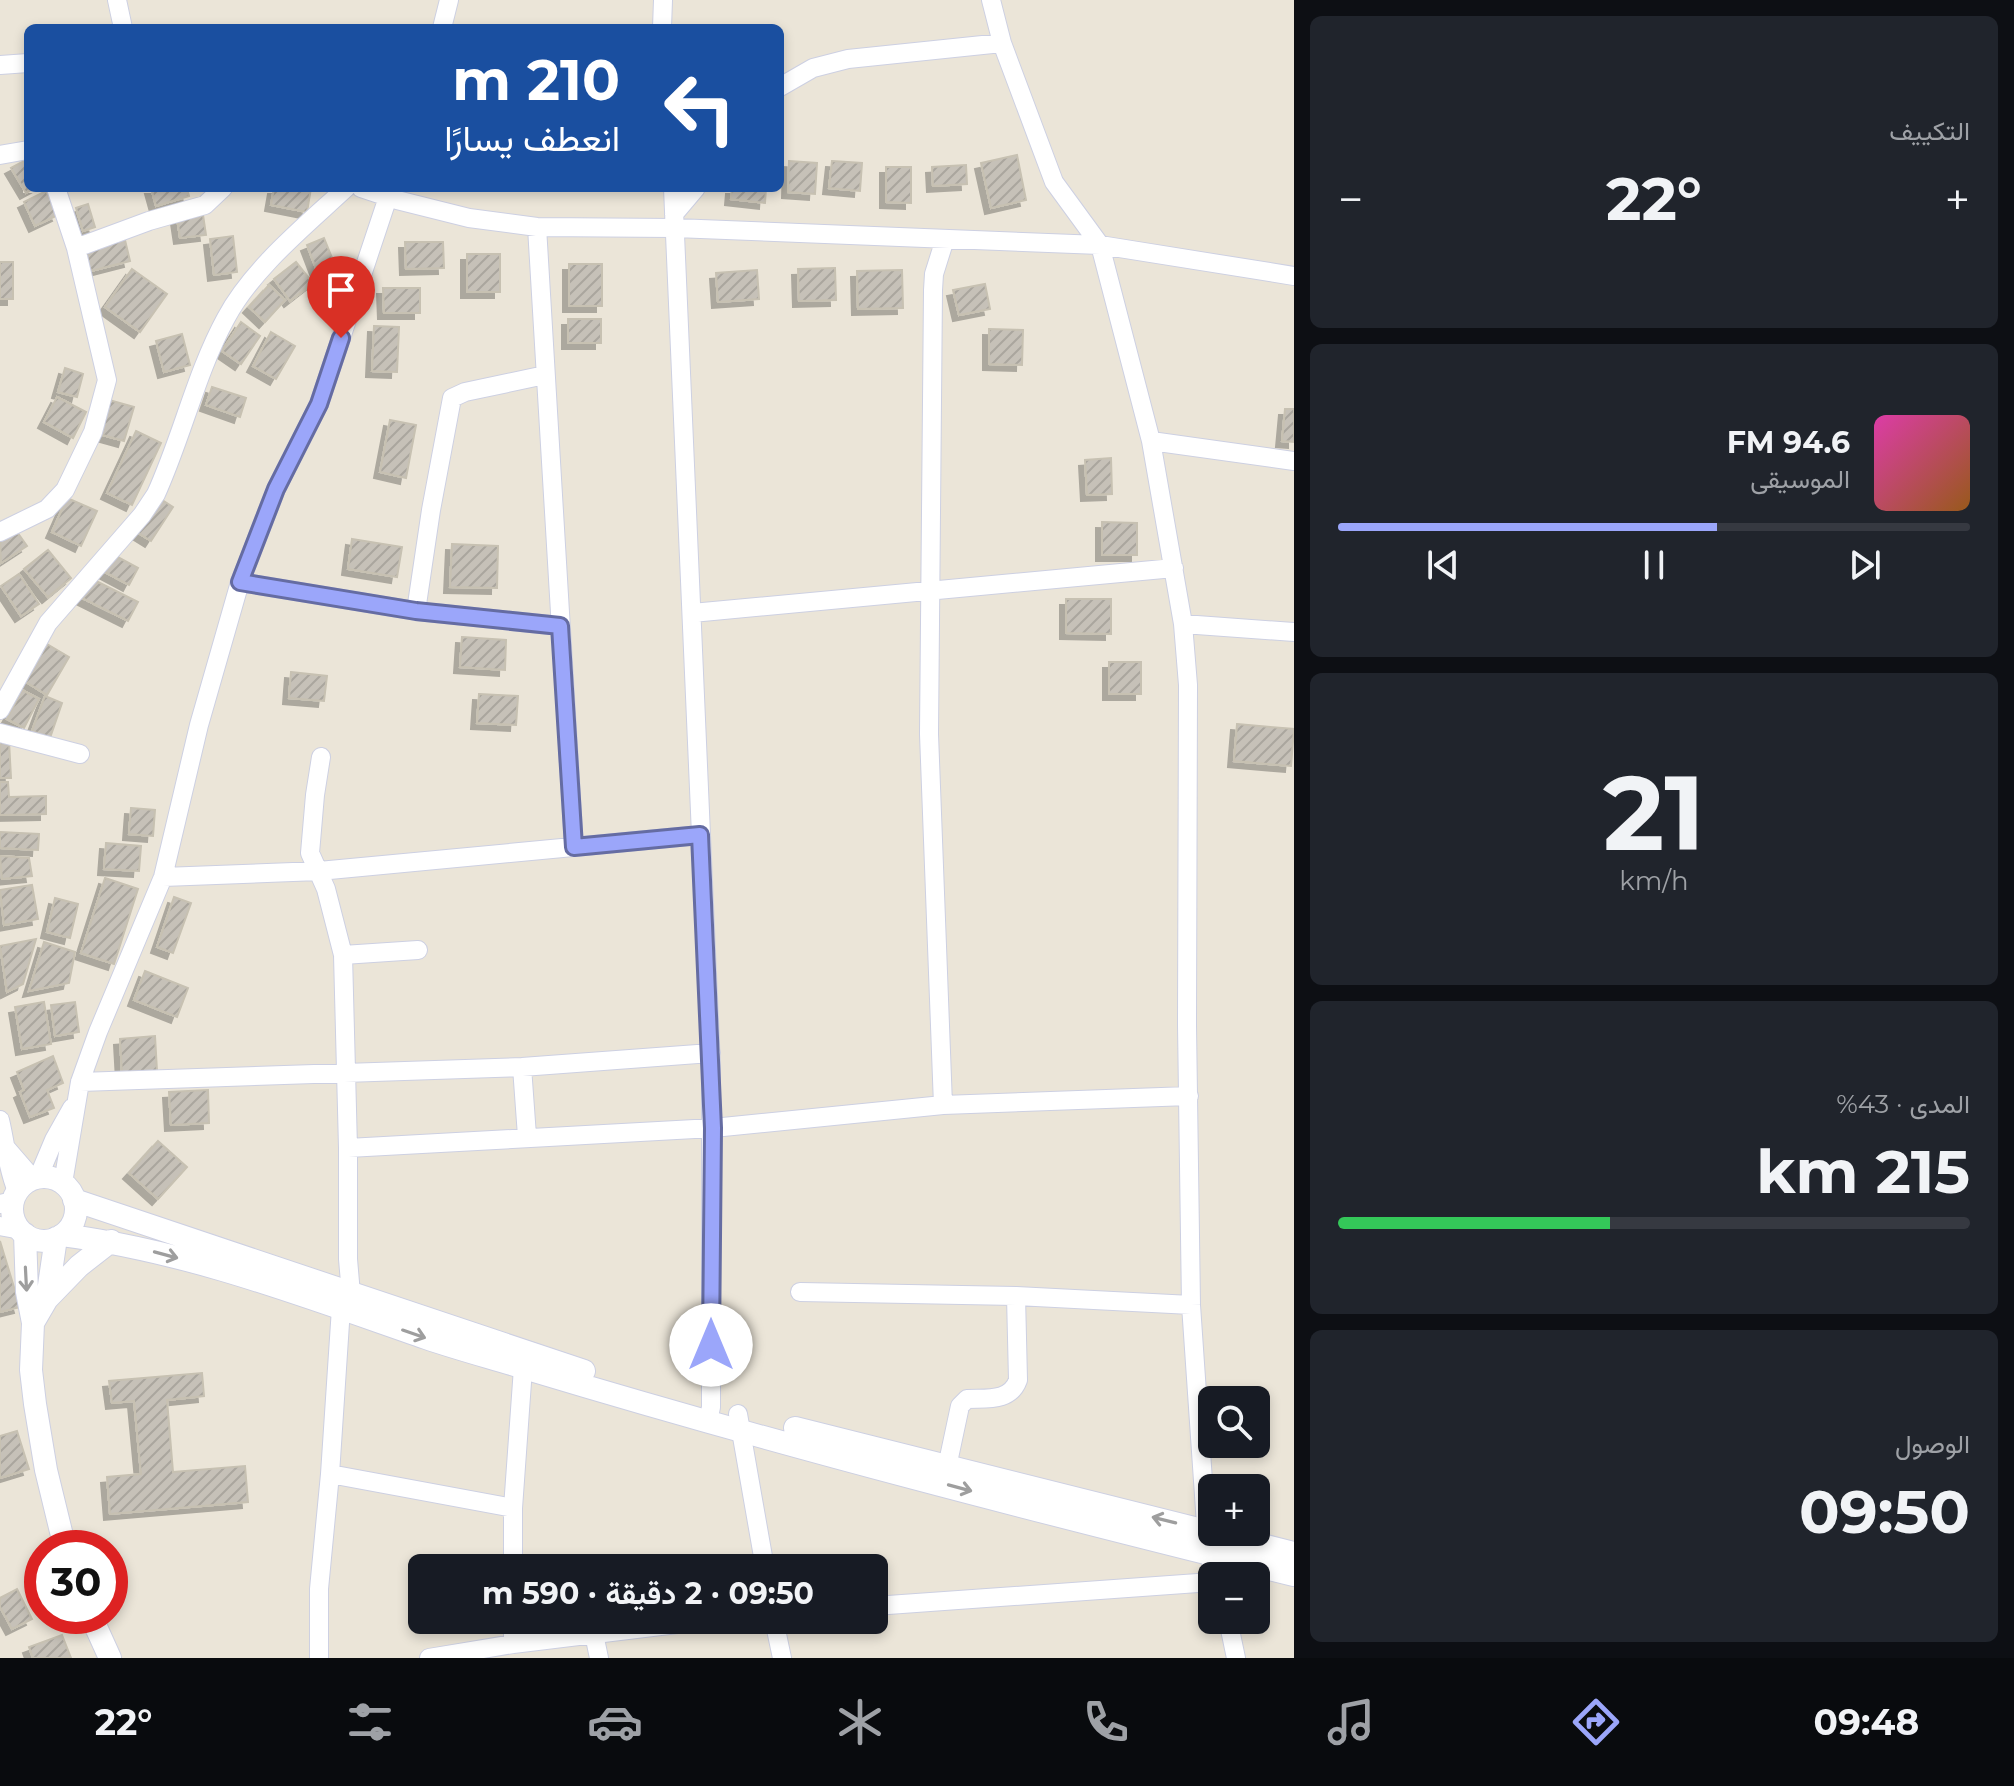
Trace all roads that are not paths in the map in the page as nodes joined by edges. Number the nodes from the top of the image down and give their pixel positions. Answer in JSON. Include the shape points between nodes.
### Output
{"nodes":[{"id":1,"x":117,"y":0,"type":"edge"},
{"id":2,"x":449,"y":0,"type":"edge"},
{"id":3,"x":663,"y":0,"type":"edge"},
{"id":4,"x":991,"y":0,"type":"edge"},
{"id":5,"x":122,"y":24,"type":"edge"},
{"id":6,"x":443,"y":24,"type":"edge"},
{"id":7,"x":662,"y":24,"type":"edge"},
{"id":8,"x":1002,"y":43,"type":"junction"},
{"id":9,"x":24,"y":63,"type":"edge"},
{"id":10,"x":0,"y":65,"type":"edge"},
{"id":11,"x":784,"y":85,"type":"edge"},
{"id":12,"x":24,"y":151,"type":"edge"},
{"id":13,"x":0,"y":155,"type":"edge"},
{"id":14,"x":57,"y":192,"type":"edge"},
{"id":15,"x":219,"y":192,"type":"edge"},
{"id":16,"x":342,"y":192,"type":"edge"},
{"id":17,"x":673,"y":192,"type":"edge"},
{"id":18,"x":693,"y":192,"type":"edge"},
{"id":19,"x":395,"y":195,"type":"edge"},
{"id":20,"x":675,"y":221,"type":"junction"},
{"id":21,"x":537,"y":227,"type":"junction"},
{"id":22,"x":945,"y":239,"type":"junction"},
{"id":23,"x":1100,"y":245,"type":"junction"},
{"id":24,"x":76,"y":248,"type":"junction"},
{"id":25,"x":1294,"y":276,"type":"edge"},
{"id":26,"x":545,"y":375,"type":"junction"},
{"id":27,"x":1151,"y":441,"type":"junction"},
{"id":28,"x":1294,"y":461,"type":"edge"},
{"id":29,"x":0,"y":532,"type":"edge"},
{"id":30,"x":1174,"y":568,"type":"junction"},
{"id":31,"x":240,"y":582,"type":"junction"},
{"id":32,"x":932,"y":591,"type":"junction"},
{"id":33,"x":416,"y":611,"type":"junction"},
{"id":34,"x":692,"y":613,"type":"junction"},
{"id":35,"x":1183,"y":624,"type":"junction"},
{"id":36,"x":560,"y":626,"type":"junction"},
{"id":37,"x":1294,"y":632,"type":"edge"},
{"id":38,"x":0,"y":710,"type":"edge"},
{"id":39,"x":0,"y":733,"type":"edge"},
{"id":40,"x":80,"y":754,"type":"dead end"},
{"id":41,"x":321,"y":757,"type":"dead end"},
{"id":42,"x":700,"y":835,"type":"junction"},
{"id":43,"x":574,"y":847,"type":"junction"},
{"id":44,"x":319,"y":871,"type":"junction"},
{"id":45,"x":163,"y":877,"type":"junction"},
{"id":46,"x":418,"y":950,"type":"dead end"},
{"id":47,"x":343,"y":955,"type":"junction"},
{"id":48,"x":711,"y":1053,"type":"junction"},
{"id":49,"x":522,"y":1067,"type":"junction"},
{"id":50,"x":345,"y":1074,"type":"junction"},
{"id":51,"x":79,"y":1091,"type":"junction"},
{"id":52,"x":1189,"y":1096,"type":"junction"},
{"id":53,"x":943,"y":1105,"type":"junction"},
{"id":54,"x":0,"y":1120,"type":"edge"},
{"id":55,"x":713,"y":1128,"type":"junction"},
{"id":56,"x":527,"y":1136,"type":"junction"},
{"id":57,"x":348,"y":1148,"type":"junction"},
{"id":58,"x":20,"y":1190,"type":"edge"},
{"id":59,"x":69,"y":1192,"type":"junction"},
{"id":60,"x":15,"y":1230,"type":"edge"},
{"id":61,"x":59,"y":1237,"type":"junction"},
{"id":62,"x":111,"y":1241,"type":"junction"},
{"id":63,"x":290,"y":1281,"type":"junction"},
{"id":64,"x":800,"y":1292,"type":"dead end"},
{"id":65,"x":1016,"y":1296,"type":"junction"},
{"id":66,"x":47,"y":1299,"type":"junction"},
{"id":67,"x":346,"y":1301,"type":"junction"},
{"id":68,"x":1191,"y":1305,"type":"junction"},
{"id":69,"x":33,"y":1323,"type":"junction"},
{"id":70,"x":523,"y":1368,"type":"junction"},
{"id":71,"x":587,"y":1379,"type":"junction"},
{"id":72,"x":709,"y":1414,"type":"junction"},
{"id":73,"x":739,"y":1422,"type":"junction"},
{"id":74,"x":947,"y":1467,"type":"junction"},
{"id":75,"x":330,"y":1474,"type":"junction"},
{"id":76,"x":1202,"y":1474,"type":"edge"},
{"id":77,"x":513,"y":1508,"type":"junction"},
{"id":78,"x":1198,"y":1529,"type":"edge"},
{"id":79,"x":61,"y":1530,"type":"edge"},
{"id":80,"x":1207,"y":1546,"type":"edge"},
{"id":81,"x":1266,"y":1546,"type":"edge"},
{"id":82,"x":1294,"y":1553,"type":"edge"},
{"id":83,"x":513,"y":1554,"type":"edge"},
{"id":84,"x":763,"y":1554,"type":"edge"},
{"id":85,"x":1208,"y":1554,"type":"junction"},
{"id":86,"x":1211,"y":1562,"type":"edge"},
{"id":87,"x":1294,"y":1575,"type":"edge"},
{"id":88,"x":1198,"y":1583,"type":"edge"},
{"id":89,"x":888,"y":1605,"type":"edge"},
{"id":90,"x":99,"y":1634,"type":"edge"},
{"id":91,"x":513,"y":1634,"type":"edge"},
{"id":92,"x":594,"y":1634,"type":"joint"},
{"id":93,"x":777,"y":1634,"type":"edge"},
{"id":94,"x":1231,"y":1634,"type":"edge"},
{"id":95,"x":513,"y":1644,"type":"junction"},
{"id":96,"x":110,"y":1658,"type":"edge"},
{"id":97,"x":319,"y":1658,"type":"edge"},
{"id":98,"x":429,"y":1658,"type":"edge"},
{"id":99,"x":599,"y":1658,"type":"edge"},
{"id":100,"x":782,"y":1658,"type":"edge"},
{"id":101,"x":1236,"y":1658,"type":"edge"}],
"edges":[{"from":1,"to":5,"type":"street"},
{"from":2,"to":6,"type":"street"},
{"from":3,"to":7,"type":"street"},
{"from":4,"to":8,"type":"street"},
{"from":8,"to":11,"type":"street","via":[[848,59],[813,68]]},
{"from":8,"to":23,"type":"street","via":[[1054,182]]},
{"from":9,"to":10,"type":"street"},
{"from":12,"to":13,"type":"street"},
{"from":14,"to":24,"type":"street"},
{"from":15,"to":24,"type":"street","via":[[205,205]]},
{"from":16,"to":38,"type":"street","via":[[288,242],[232,306],[156,494],[48,623]]},
{"from":17,"to":20,"type":"street"},
{"from":18,"to":20,"type":"street"},
{"from":19,"to":21,"type":"street","via":[[469,218]]},
{"from":19,"to":31,"type":"street","via":[[319,404],[276,489]]},
{"from":20,"to":21,"type":"street"},
{"from":20,"to":22,"type":"street"},
{"from":20,"to":34,"type":"street"},
{"from":21,"to":26,"type":"street"},
{"from":22,"to":23,"type":"street"},
{"from":22,"to":32,"type":"street","via":[[933,290]]},
{"from":23,"to":25,"type":"street"},
{"from":23,"to":27,"type":"street"},
{"from":24,"to":29,"type":"street","via":[[104,359],[103,398],[93,432],[59,499]]},
{"from":26,"to":33,"type":"street","via":[[452,398]]},
{"from":26,"to":36,"type":"street"},
{"from":27,"to":28,"type":"street"},
{"from":27,"to":30,"type":"street"},
{"from":30,"to":32,"type":"street"},
{"from":30,"to":35,"type":"street"},
{"from":31,"to":33,"type":"street"},
{"from":31,"to":45,"type":"street"},
{"from":32,"to":34,"type":"street"},
{"from":32,"to":53,"type":"street","via":[[929,734]]},
{"from":33,"to":36,"type":"street"},
{"from":34,"to":42,"type":"street"},
{"from":35,"to":37,"type":"street"},
{"from":35,"to":52,"type":"street","via":[[1188,685]]},
{"from":36,"to":43,"type":"street"},
{"from":39,"to":40,"type":"street"},
{"from":41,"to":44,"type":"street","via":[[310,853]]},
{"from":42,"to":43,"type":"street"},
{"from":42,"to":48,"type":"street"},
{"from":43,"to":44,"type":"street"},
{"from":44,"to":45,"type":"street"},
{"from":44,"to":47,"type":"street"},
{"from":45,"to":51,"type":"street"},
{"from":46,"to":47,"type":"street"},
{"from":47,"to":50,"type":"street"},
{"from":48,"to":49,"type":"street"},
{"from":48,"to":55,"type":"street"},
{"from":49,"to":50,"type":"street"},
{"from":49,"to":56,"type":"street"},
{"from":50,"to":51,"type":"street"},
{"from":50,"to":57,"type":"street"},
{"from":51,"to":58,"type":"street"},
{"from":51,"to":59,"type":"street"},
{"from":52,"to":53,"type":"street"},
{"from":52,"to":68,"type":"street"},
{"from":53,"to":55,"type":"street"},
{"from":54,"to":58,"type":"street"},
{"from":55,"to":56,"type":"street"},
{"from":55,"to":72,"type":"street"},
{"from":56,"to":57,"type":"street"},
{"from":57,"to":67,"type":"street"},
{"from":58,"to":59,"type":"street","via":[[54,1178]]},
{"from":58,"to":60,"type":"street","via":[[12,1211]]},
{"from":59,"to":61,"type":"street","via":[[74,1221]]},
{"from":59,"to":63,"type":"street"},
{"from":60,"to":61,"type":"street","via":[[35,1239]]},
{"from":60,"to":69,"type":"street","one_way":true},
{"from":61,"to":62,"type":"street"},
{"from":61,"to":66,"type":"street"},
{"from":62,"to":63,"type":"street","one_way":true},
{"from":62,"to":66,"type":"street"},
{"from":63,"to":67,"type":"street"},
{"from":64,"to":65,"type":"street"},
{"from":65,"to":68,"type":"street"},
{"from":65,"to":74,"type":"street","via":[[1014,1390],[1003,1397],[967,1399],[960,1406]]},
{"from":66,"to":69,"type":"street"},
{"from":67,"to":70,"type":"street","one_way":true,"via":[[430,1339]]},
{"from":67,"to":71,"type":"street"},
{"from":67,"to":75,"type":"street"},
{"from":68,"to":76,"type":"street"},
{"from":69,"to":79,"type":"street","via":[[35,1404]]},
{"from":70,"to":71,"type":"street"},
{"from":70,"to":77,"type":"street"},
{"from":71,"to":72,"type":"street"},
{"from":72,"to":73,"type":"street"},
{"from":73,"to":74,"type":"street"},
{"from":73,"to":84,"type":"street"},
{"from":73,"to":85,"type":"street","one_way":true},
{"from":78,"to":74,"type":"street","one_way":true},
{"from":75,"to":77,"type":"street"},
{"from":75,"to":97,"type":"street","via":[[319,1589]]},
{"from":77,"to":83,"type":"street"},
{"from":80,"to":85,"type":"street"},
{"from":81,"to":82,"type":"street"},
{"from":85,"to":86,"type":"street"},
{"from":85,"to":87,"type":"street"},
{"from":88,"to":89,"type":"street"},
{"from":90,"to":96,"type":"street"},
{"from":91,"to":95,"type":"street"},
{"from":92,"to":95,"type":"street"},
{"from":92,"to":99,"type":"street"},
{"from":93,"to":100,"type":"street"},
{"from":94,"to":101,"type":"street"},
{"from":95,"to":98,"type":"street"}]}
